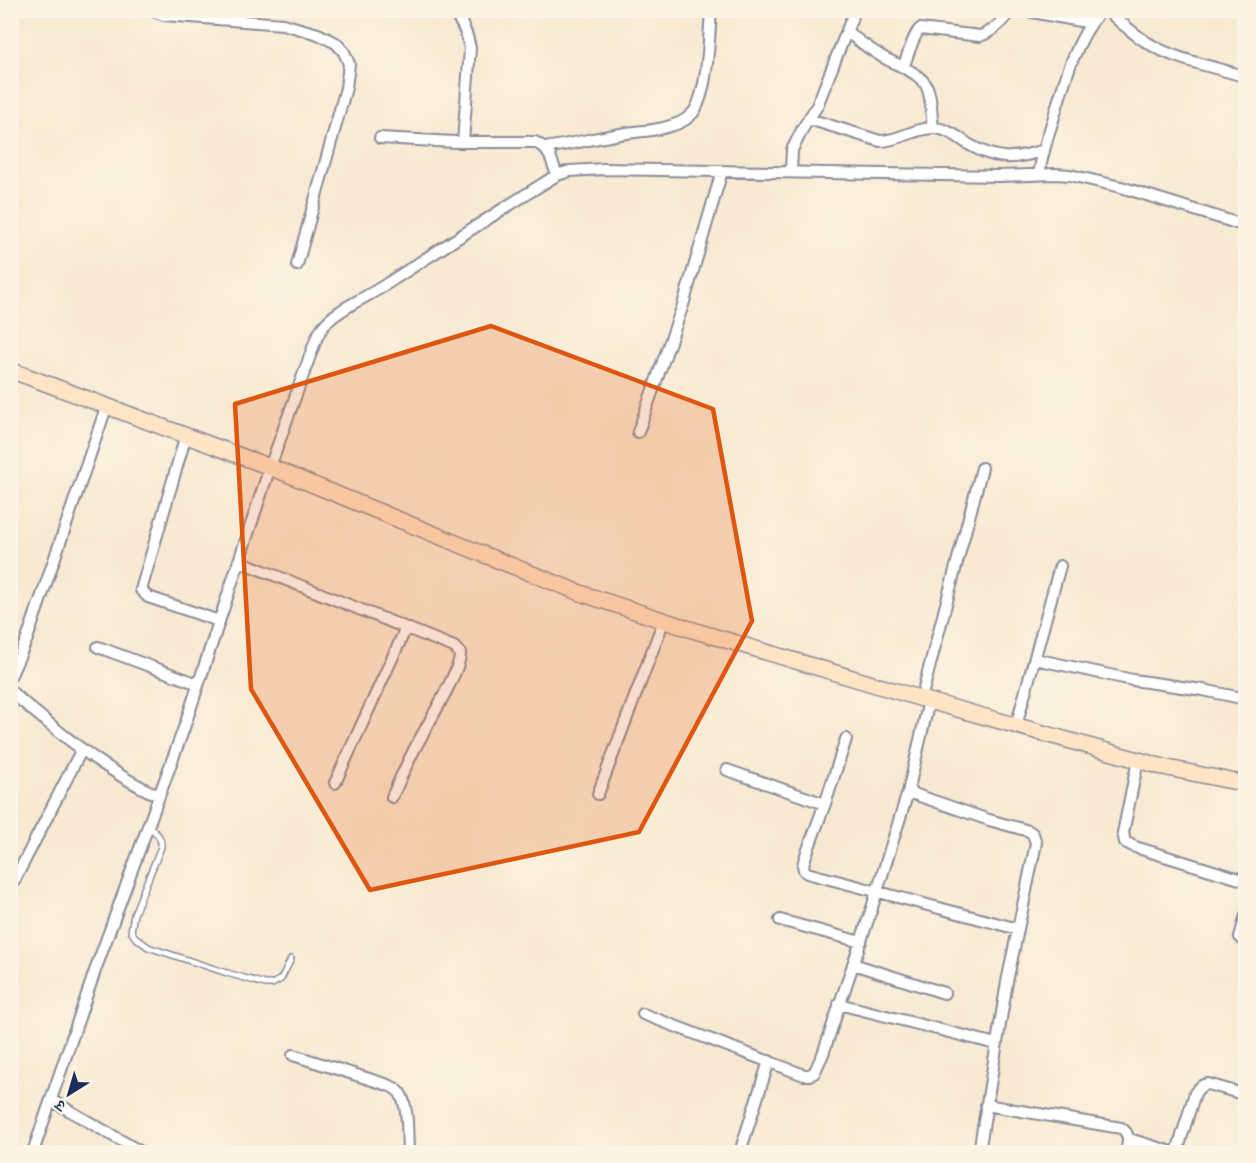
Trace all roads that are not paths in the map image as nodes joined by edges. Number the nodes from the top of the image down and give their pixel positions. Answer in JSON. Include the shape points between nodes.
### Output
{"nodes":[{"id":1,"x":150,"y":10,"type":"edge"},
{"id":2,"x":453,"y":10,"type":"edge"},
{"id":3,"x":711,"y":10,"type":"edge"},
{"id":4,"x":855,"y":10,"type":"edge"},
{"id":5,"x":1011,"y":10,"type":"edge"},
{"id":6,"x":1022,"y":10,"type":"edge"},
{"id":7,"x":1101,"y":10,"type":"edge"},
{"id":8,"x":1107,"y":10,"type":"edge"},
{"id":9,"x":1090,"y":23,"type":"junction"},
{"id":10,"x":847,"y":32,"type":"junction"},
{"id":11,"x":903,"y":67,"type":"junction"},
{"id":12,"x":1245,"y":77,"type":"edge"},
{"id":13,"x":809,"y":119,"type":"junction"},
{"id":14,"x":933,"y":128,"type":"junction"},
{"id":15,"x":380,"y":138,"type":"dead end"},
{"id":16,"x":463,"y":142,"type":"junction"},
{"id":17,"x":545,"y":148,"type":"junction"},
{"id":18,"x":1044,"y":150,"type":"junction"},
{"id":19,"x":791,"y":170,"type":"junction"},
{"id":20,"x":1040,"y":170,"type":"junction"},
{"id":21,"x":722,"y":171,"type":"junction"},
{"id":22,"x":557,"y":175,"type":"junction"},
{"id":23,"x":1245,"y":226,"type":"edge"},
{"id":24,"x":297,"y":265,"type":"dead end"},
{"id":25,"x":10,"y":370,"type":"edge"},
{"id":26,"x":107,"y":405,"type":"junction"},
{"id":27,"x":638,"y":432,"type":"dead end"},
{"id":28,"x":186,"y":435,"type":"junction"},
{"id":29,"x":270,"y":467,"type":"junction"},
{"id":30,"x":982,"y":468,"type":"dead end"},
{"id":31,"x":239,"y":561,"type":"junction"},
{"id":32,"x":1060,"y":566,"type":"dead end"},
{"id":33,"x":664,"y":620,"type":"junction"},
{"id":34,"x":219,"y":621,"type":"junction"},
{"id":35,"x":406,"y":628,"type":"junction"},
{"id":36,"x":98,"y":647,"type":"dead end"},
{"id":37,"x":1035,"y":658,"type":"junction"},
{"id":38,"x":10,"y":677,"type":"edge"},
{"id":39,"x":198,"y":684,"type":"junction"},
{"id":40,"x":10,"y":691,"type":"edge"},
{"id":41,"x":1245,"y":699,"type":"edge"},
{"id":42,"x":925,"y":700,"type":"junction"},
{"id":43,"x":1016,"y":726,"type":"junction"},
{"id":44,"x":846,"y":739,"type":"dead end"},
{"id":45,"x":82,"y":749,"type":"junction"},
{"id":46,"x":1138,"y":760,"type":"junction"},
{"id":47,"x":727,"y":770,"type":"dead end"},
{"id":48,"x":335,"y":783,"type":"dead end"},
{"id":49,"x":1245,"y":784,"type":"edge"},
{"id":50,"x":908,"y":792,"type":"junction"},
{"id":51,"x":598,"y":794,"type":"dead end"},
{"id":52,"x":159,"y":796,"type":"junction"},
{"id":53,"x":392,"y":797,"type":"dead end"},
{"id":54,"x":825,"y":804,"type":"junction"},
{"id":55,"x":148,"y":826,"type":"junction"},
{"id":56,"x":1245,"y":881,"type":"edge"},
{"id":57,"x":10,"y":889,"type":"edge"},
{"id":58,"x":878,"y":891,"type":"junction"},
{"id":59,"x":1245,"y":915,"type":"edge"},
{"id":60,"x":780,"y":920,"type":"dead end"},
{"id":61,"x":1018,"y":929,"type":"junction"},
{"id":62,"x":861,"y":942,"type":"junction"},
{"id":63,"x":1245,"y":943,"type":"edge"},
{"id":64,"x":291,"y":959,"type":"dead end"},
{"id":65,"x":853,"y":964,"type":"junction"},
{"id":66,"x":944,"y":993,"type":"dead end"},
{"id":67,"x":840,"y":1004,"type":"junction"},
{"id":68,"x":644,"y":1014,"type":"dead end"},
{"id":69,"x":996,"y":1044,"type":"junction"},
{"id":70,"x":293,"y":1054,"type":"dead end"},
{"id":71,"x":769,"y":1061,"type":"junction"},
{"id":72,"x":1245,"y":1095,"type":"edge"},
{"id":73,"x":51,"y":1100,"type":"junction"},
{"id":74,"x":986,"y":1105,"type":"junction"},
{"id":75,"x":1129,"y":1139,"type":"junction"},
{"id":76,"x":33,"y":1152,"type":"edge"},
{"id":77,"x":141,"y":1152,"type":"edge"},
{"id":78,"x":408,"y":1152,"type":"edge"},
{"id":79,"x":740,"y":1152,"type":"edge"},
{"id":80,"x":979,"y":1152,"type":"edge"},
{"id":81,"x":1126,"y":1152,"type":"edge"},
{"id":82,"x":1172,"y":1152,"type":"edge"},
{"id":83,"x":1177,"y":1152,"type":"edge"}],
"edges":[{"from":1,"to":24,"type":"street","via":[[164,15],[283,24],[318,34],[344,52],[349,64],[346,88]]},
{"from":2,"to":16,"type":"street","via":[[466,31],[470,49]]},
{"from":3,"to":17,"type":"street","via":[[704,80],[691,116],[662,128]]},
{"from":4,"to":10,"type":"street"},
{"from":5,"to":11,"type":"street","via":[[999,25],[980,36],[920,29]]},
{"from":6,"to":9,"type":"street"},
{"from":7,"to":9,"type":"street"},
{"from":8,"to":12,"type":"street","via":[[1132,32],[1163,50]]},
{"from":9,"to":18,"type":"street","via":[[1067,73]]},
{"from":10,"to":11,"type":"street"},
{"from":10,"to":13,"type":"street"},
{"from":11,"to":14,"type":"street","via":[[927,86]]},
{"from":13,"to":14,"type":"street","via":[[880,141]]},
{"from":13,"to":19,"type":"street","via":[[791,155]]},
{"from":14,"to":18,"type":"street","via":[[1004,157],[1017,158]]},
{"from":15,"to":16,"type":"street"},
{"from":16,"to":17,"type":"street","via":[[535,142]]},
{"from":17,"to":22,"type":"street"},
{"from":18,"to":20,"type":"street"},
{"from":19,"to":20,"type":"street","via":[[999,176]]},
{"from":19,"to":21,"type":"street"},
{"from":20,"to":23,"type":"street","via":[[1120,187]]},
{"from":21,"to":22,"type":"street","via":[[604,169]]},
{"from":21,"to":27,"type":"street","via":[[683,305]]},
{"from":22,"to":29,"type":"street","via":[[328,320],[315,342]]},
{"from":25,"to":26,"type":"main road"},
{"from":26,"to":28,"type":"main road"},
{"from":26,"to":38,"type":"street","via":[[27,639]]},
{"from":28,"to":29,"type":"main road"},
{"from":28,"to":34,"type":"street","via":[[141,590],[148,597]]},
{"from":29,"to":31,"type":"street"},
{"from":29,"to":33,"type":"main road","via":[[539,577]]},
{"from":30,"to":42,"type":"street"},
{"from":31,"to":34,"type":"street"},
{"from":31,"to":35,"type":"street"},
{"from":32,"to":37,"type":"street"},
{"from":33,"to":42,"type":"main road"},
{"from":33,"to":51,"type":"street"},
{"from":34,"to":39,"type":"street"},
{"from":35,"to":48,"type":"street"},
{"from":35,"to":53,"type":"street","via":[[454,647],[461,658]]},
{"from":36,"to":39,"type":"street"},
{"from":37,"to":41,"type":"street"},
{"from":37,"to":43,"type":"street"},
{"from":39,"to":52,"type":"street"},
{"from":40,"to":45,"type":"street"},
{"from":42,"to":43,"type":"main road"},
{"from":42,"to":50,"type":"street"},
{"from":43,"to":46,"type":"main road"},
{"from":44,"to":54,"type":"street"},
{"from":45,"to":52,"type":"street"},
{"from":45,"to":57,"type":"street"},
{"from":46,"to":49,"type":"main road"},
{"from":46,"to":56,"type":"street","via":[[1123,834],[1125,842]]},
{"from":47,"to":54,"type":"street"},
{"from":50,"to":58,"type":"street"},
{"from":50,"to":61,"type":"street","via":[[1033,834],[1036,843]]},
{"from":52,"to":55,"type":"street"},
{"from":54,"to":58,"type":"street","via":[[804,870],[810,875]]},
{"from":55,"to":64,"type":"lane","via":[[162,841],[134,914],[135,937],[148,947],[265,984],[281,979]]},
{"from":55,"to":73,"type":"street"},
{"from":58,"to":61,"type":"street"},
{"from":58,"to":62,"type":"street"},
{"from":59,"to":63,"type":"street","via":[[1240,937]]},
{"from":60,"to":62,"type":"street"},
{"from":61,"to":69,"type":"street"},
{"from":62,"to":65,"type":"street"},
{"from":65,"to":66,"type":"street"},
{"from":65,"to":67,"type":"street"},
{"from":67,"to":69,"type":"street"},
{"from":67,"to":71,"type":"street","via":[[814,1073],[804,1075]]},
{"from":68,"to":71,"type":"street"},
{"from":69,"to":74,"type":"street"},
{"from":70,"to":78,"type":"street","via":[[397,1090],[405,1109]]},
{"from":71,"to":79,"type":"street"},
{"from":72,"to":83,"type":"street","via":[[1209,1084],[1198,1088]]},
{"from":73,"to":76,"type":"street"},
{"from":73,"to":77,"type":"street"},
{"from":74,"to":75,"type":"street","via":[[1115,1126],[1126,1131]]},
{"from":74,"to":80,"type":"street"},
{"from":75,"to":81,"type":"street"},
{"from":75,"to":82,"type":"street"}]}
